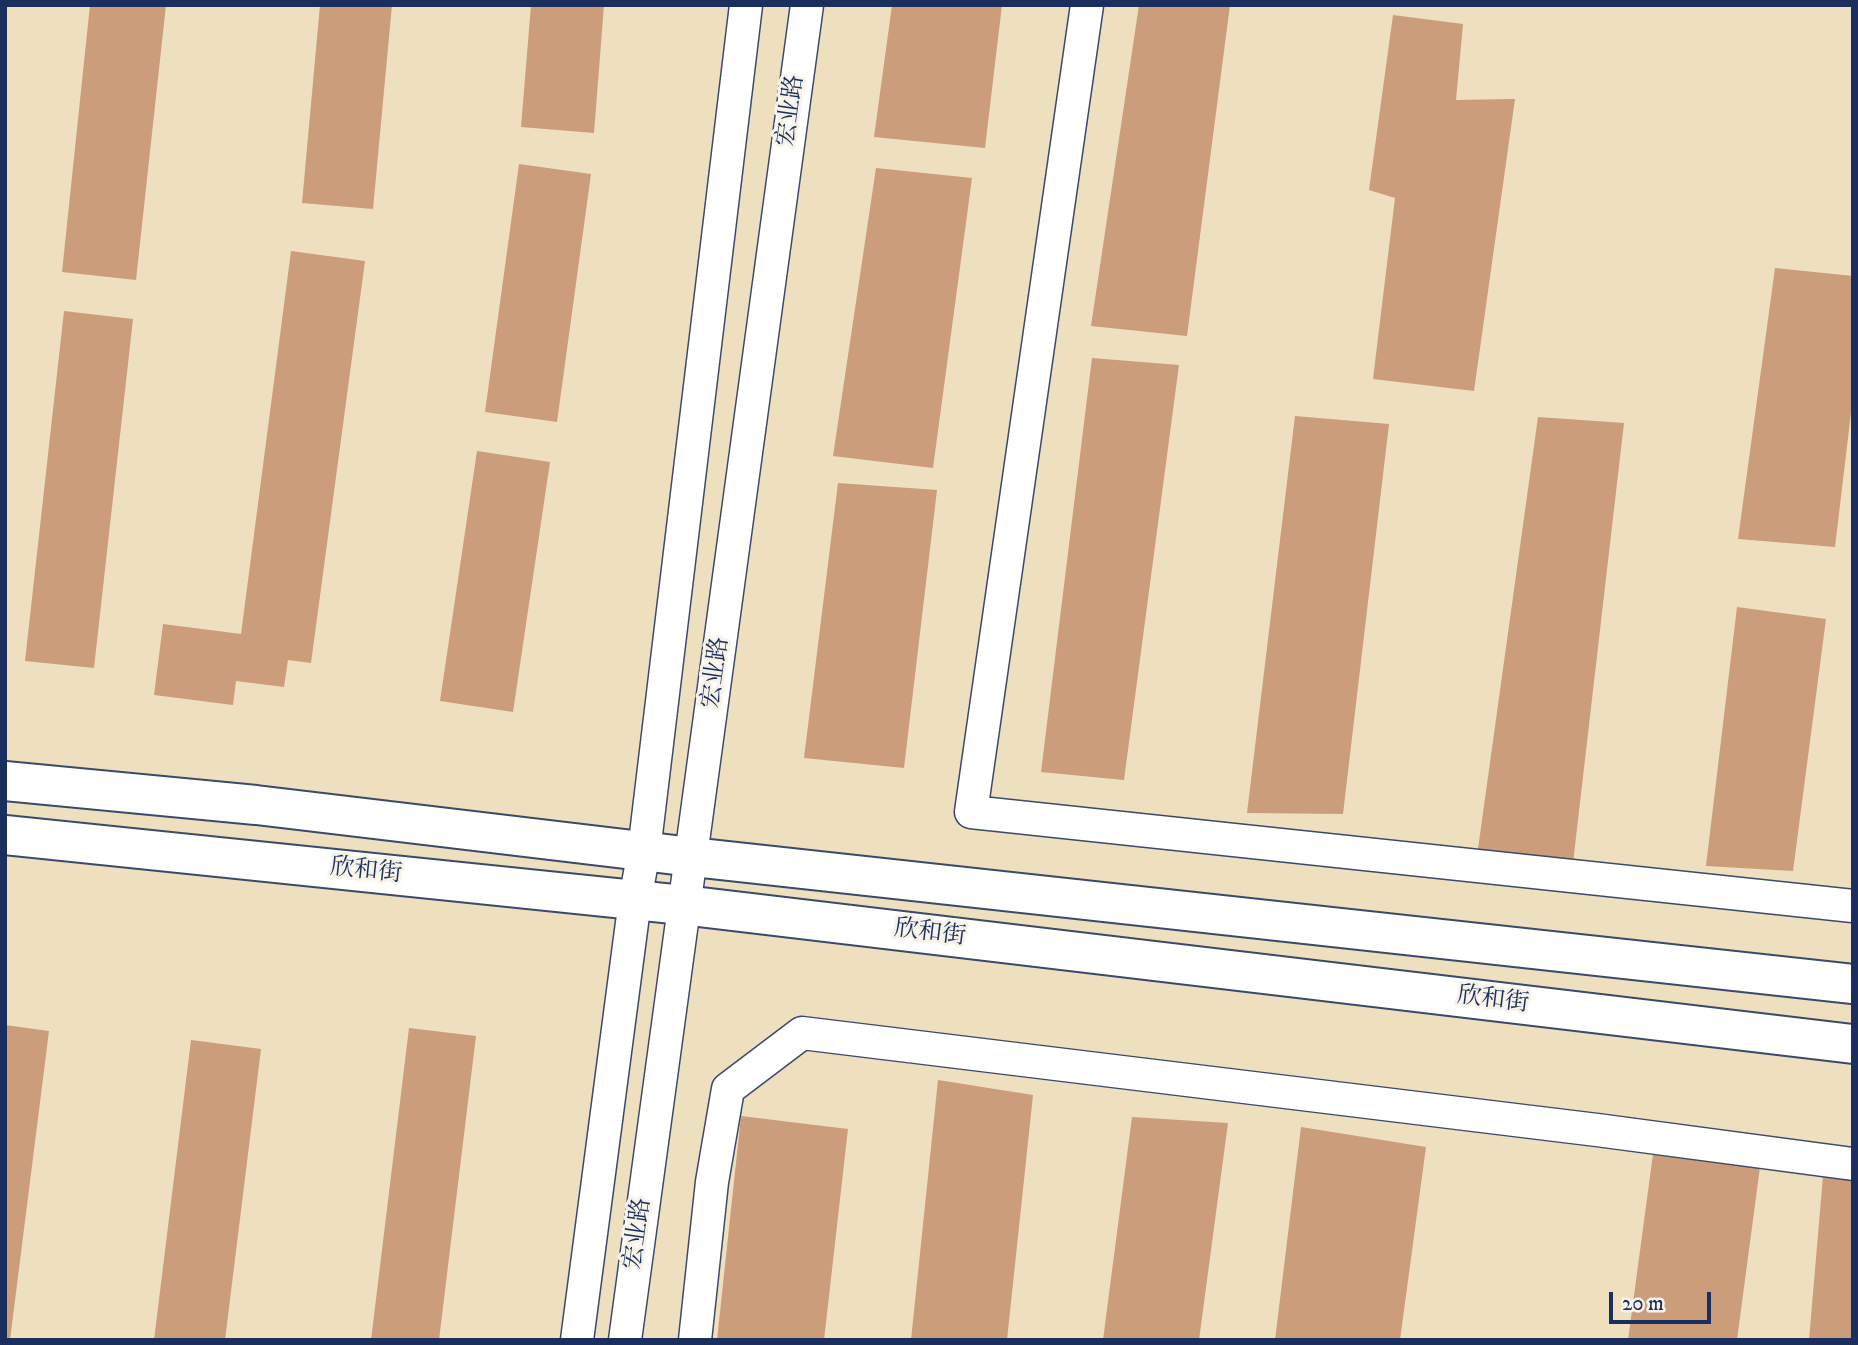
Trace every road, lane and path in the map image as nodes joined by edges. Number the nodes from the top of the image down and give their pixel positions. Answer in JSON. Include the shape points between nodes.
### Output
{"nodes":[{"id":1,"x":746,"y":5,"type":"edge"},
{"id":2,"x":807,"y":5,"type":"edge"},
{"id":3,"x":1087,"y":5,"type":"edge"},
{"id":4,"x":5,"y":781,"type":"edge"},
{"id":5,"x":256,"y":805,"type":"junction"},
{"id":6,"x":5,"y":835,"type":"edge"},
{"id":7,"x":644,"y":851,"type":"junction"},
{"id":8,"x":692,"y":857,"type":"junction"},
{"id":9,"x":250,"y":859,"type":"junction"},
{"id":10,"x":635,"y":900,"type":"junction"},
{"id":11,"x":683,"y":905,"type":"junction"},
{"id":12,"x":1853,"y":906,"type":"edge"},
{"id":13,"x":1161,"y":908,"type":"junction"},
{"id":14,"x":1090,"y":953,"type":"junction"},
{"id":15,"x":1853,"y":984,"type":"edge"},
{"id":16,"x":1853,"y":1044,"type":"edge"},
{"id":17,"x":1853,"y":1164,"type":"edge"},
{"id":18,"x":577,"y":1340,"type":"edge"},
{"id":19,"x":625,"y":1340,"type":"edge"},
{"id":20,"x":695,"y":1340,"type":"edge"}],
"edges":[{"from":1,"to":7,"type":"street","name":"宏业路"},
{"from":2,"to":8,"type":"street","name":"宏业路"},
{"from":3,"to":12,"type":"street","via":[[971,812]]},
{"from":4,"to":5,"type":"street","name":"欣和街"},
{"from":5,"to":7,"type":"street","name":"欣和街"},
{"from":5,"to":9,"type":"street","via":[[281,820],[283,834],[274,848]]},
{"from":6,"to":9,"type":"street","name":"欣和街"},
{"from":7,"to":8,"type":"street","name":"欣和街"},
{"from":7,"to":10,"type":"street","name":"宏业路"},
{"from":8,"to":11,"type":"street","name":"宏业路"},
{"from":8,"to":13,"type":"street","name":"欣和街"},
{"from":9,"to":10,"type":"street","name":"欣和街"},
{"from":10,"to":11,"type":"street","name":"欣和街"},
{"from":10,"to":18,"type":"street","name":"宏业路"},
{"from":11,"to":14,"type":"street","name":"欣和街"},
{"from":11,"to":19,"type":"street","name":"宏业路"},
{"from":13,"to":14,"type":"street","via":[[1072,918],[1061,928],[1067,942]]},
{"from":13,"to":15,"type":"street","name":"欣和街"},
{"from":14,"to":16,"type":"street","name":"欣和街"},
{"from":17,"to":20,"type":"street","via":[[802,1033],[728,1089],[712,1182]]}]}
